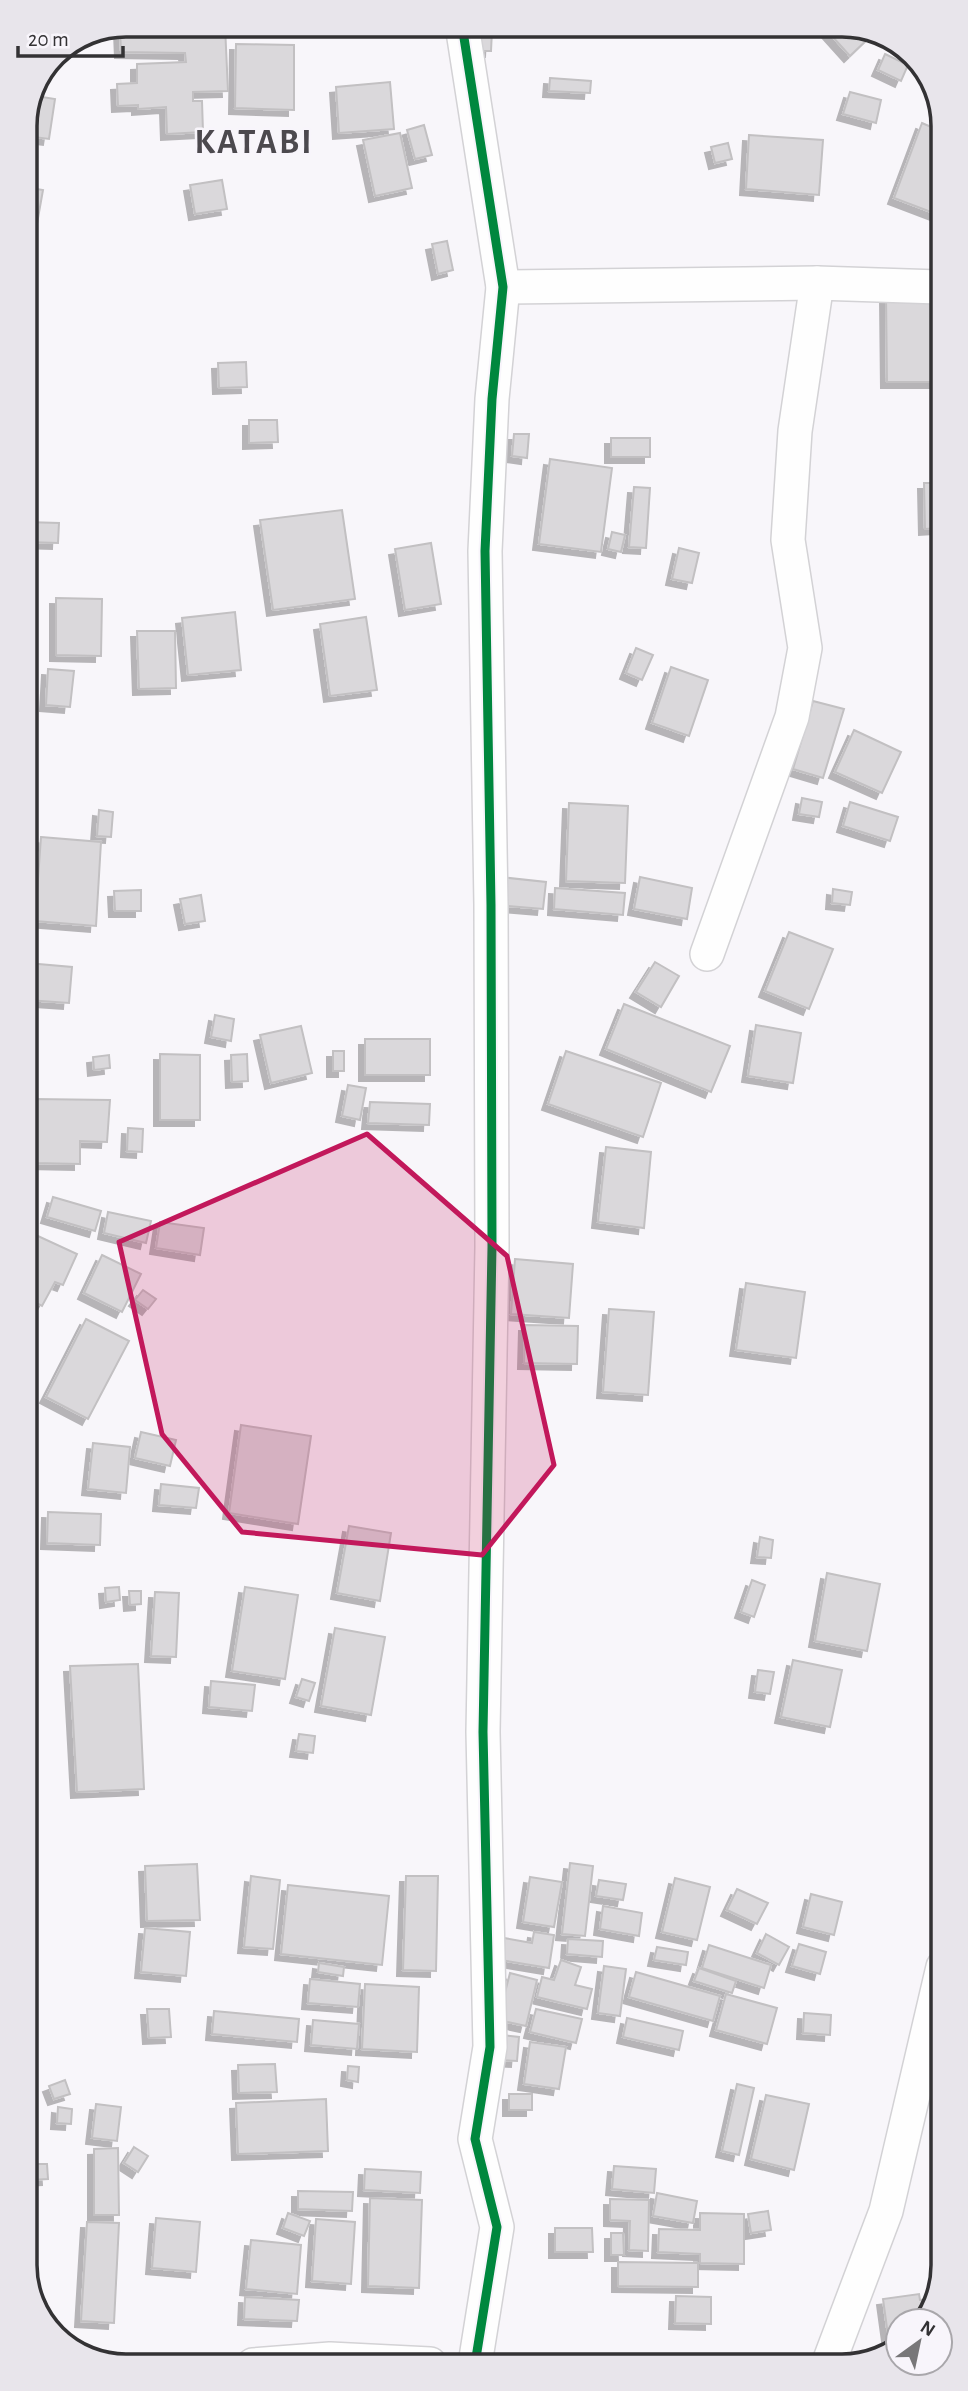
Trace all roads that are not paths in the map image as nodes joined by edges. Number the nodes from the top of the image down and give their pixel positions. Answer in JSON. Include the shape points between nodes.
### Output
{"nodes":[{"id":1,"x":464,"y":37,"type":"edge"},
{"id":2,"x":817,"y":283,"type":"junction"},
{"id":3,"x":503,"y":287,"type":"junction"},
{"id":4,"x":931,"y":287,"type":"edge"},
{"id":5,"x":707,"y":954,"type":"dead end"},
{"id":6,"x":931,"y":2018,"type":"edge"},
{"id":7,"x":477,"y":2354,"type":"edge"},
{"id":8,"x":832,"y":2354,"type":"edge"}],
"edges":[{"from":1,"to":3,"type":"street"},
{"from":2,"to":3,"type":"street"},
{"from":2,"to":4,"type":"street"},
{"from":2,"to":5,"type":"street","via":[[795,431],[788,540],[805,648],[792,717]]},
{"from":3,"to":7,"type":"street","via":[[485,551],[492,1247],[483,1732],[489,2047],[475,2139],[497,2227]]},
{"from":6,"to":8,"type":"street","via":[[886,2211]]}]}
